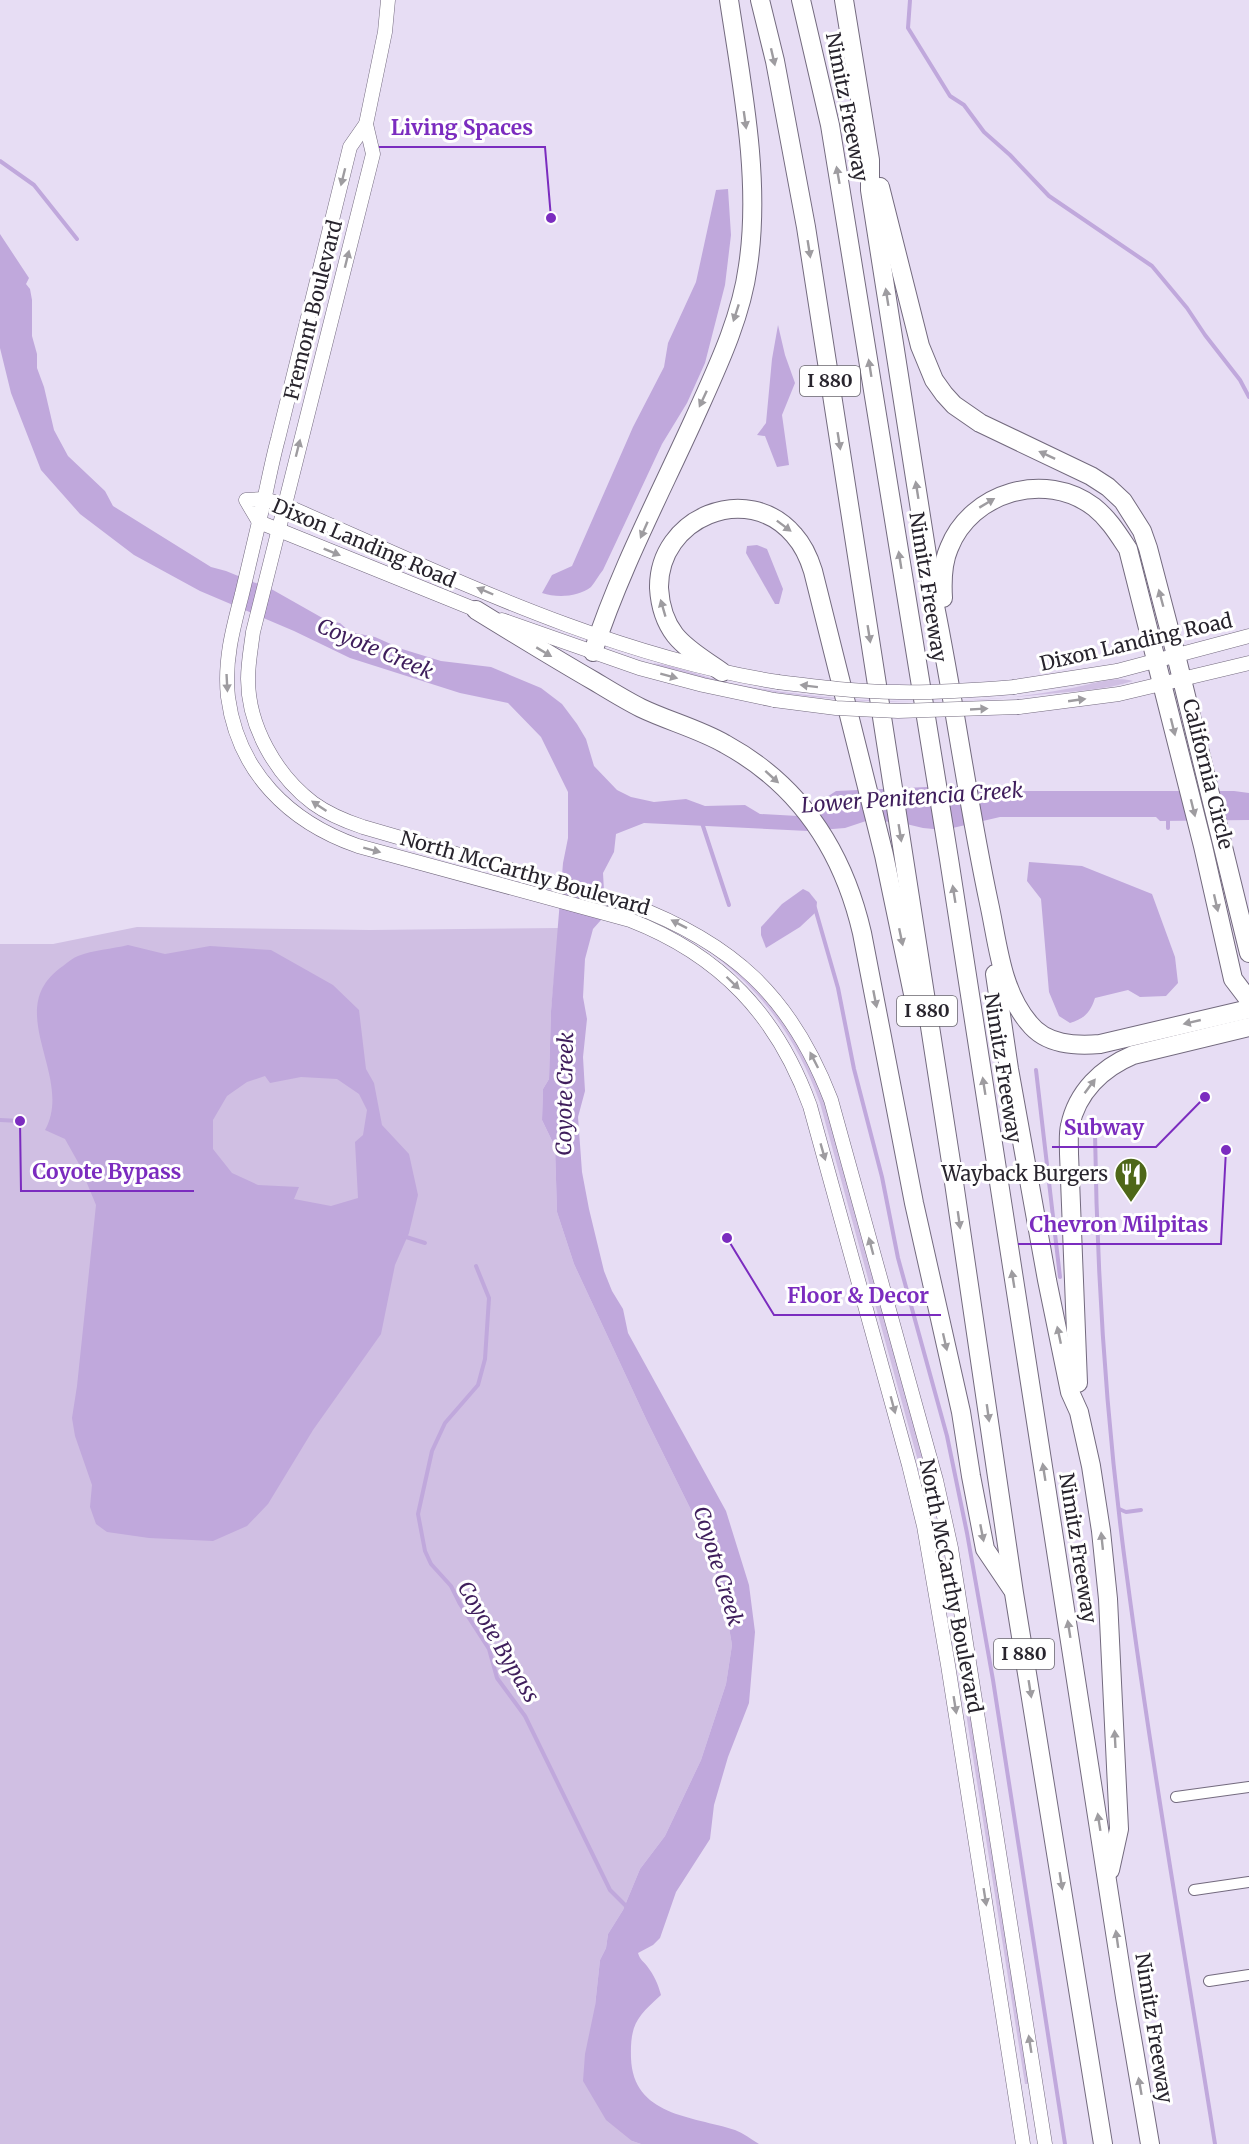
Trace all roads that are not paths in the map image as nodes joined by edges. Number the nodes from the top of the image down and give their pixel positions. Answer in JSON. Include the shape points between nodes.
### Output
{"nodes":[{"id":1,"x":388,"y":0,"type":"edge"},
{"id":2,"x":729,"y":0,"type":"edge"},
{"id":3,"x":760,"y":0,"type":"edge"},
{"id":4,"x":801,"y":0,"type":"edge"},
{"id":5,"x":843,"y":0,"type":"edge"},
{"id":6,"x":366,"y":124,"type":"junction"},
{"id":7,"x":870,"y":160,"type":"junction"},
{"id":8,"x":264,"y":499,"type":"junction"},
{"id":9,"x":284,"y":505,"type":"junction"},
{"id":10,"x":259,"y":522,"type":"junction"},
{"id":11,"x":278,"y":530,"type":"junction"},
{"id":12,"x":476,"y":610,"type":"junction"},
{"id":13,"x":1249,"y":636,"type":"edge"},
{"id":14,"x":596,"y":644,"type":"junction"},
{"id":15,"x":1176,"y":655,"type":"junction"},
{"id":16,"x":1156,"y":660,"type":"junction"},
{"id":17,"x":1249,"y":663,"type":"edge"},
{"id":18,"x":949,"y":671,"type":"junction"},
{"id":19,"x":722,"y":672,"type":"junction"},
{"id":20,"x":1182,"y":680,"type":"junction"},
{"id":21,"x":1163,"y":684,"type":"junction"},
{"id":22,"x":345,"y":821,"type":"junction"},
{"id":23,"x":337,"y":839,"type":"junction"},
{"id":24,"x":979,"y":859,"type":"junction"},
{"id":25,"x":1249,"y":953,"type":"edge"},
{"id":26,"x":1249,"y":1000,"type":"edge"},
{"id":27,"x":1249,"y":1009,"type":"edge"},
{"id":28,"x":1249,"y":1027,"type":"edge"},
{"id":29,"x":951,"y":1162,"type":"junction"},
{"id":30,"x":898,"y":1342,"type":"junction"},
{"id":31,"x":878,"y":1349,"type":"junction"},
{"id":32,"x":1079,"y":1412,"type":"junction"},
{"id":33,"x":1014,"y":1593,"type":"junction"},
{"id":34,"x":990,"y":1787,"type":"junction"},
{"id":35,"x":1249,"y":1787,"type":"edge"},
{"id":36,"x":968,"y":1791,"type":"junction"},
{"id":37,"x":1176,"y":1797,"type":"dead end"},
{"id":38,"x":1108,"y":1880,"type":"junction"},
{"id":39,"x":1249,"y":1882,"type":"edge"},
{"id":40,"x":1194,"y":1890,"type":"dead end"},
{"id":41,"x":1249,"y":1975,"type":"edge"},
{"id":42,"x":1209,"y":1981,"type":"dead end"},
{"id":43,"x":1039,"y":2102,"type":"junction"},
{"id":44,"x":1017,"y":2105,"type":"junction"},
{"id":45,"x":1023,"y":2144,"type":"edge"},
{"id":46,"x":1045,"y":2144,"type":"edge"},
{"id":47,"x":1103,"y":2144,"type":"edge"},
{"id":48,"x":1150,"y":2144,"type":"edge"}],
"edges":[{"from":1,"to":6,"type":"main road","name":"Fremont Boulevard"},
{"from":2,"to":14,"type":"highway","one_way":true,"via":[[752,182],[752,234],[744,289],[712,380]]},
{"from":3,"to":29,"type":"highway","number":"I 880","one_way":true,"via":[[806,227]]},
{"from":38,"to":4,"type":"highway","name":"Nimitz Freeway","number":"I 880","one_way":true,"via":[[830,125]]},
{"from":5,"to":7,"type":"highway"},
{"from":6,"to":8,"type":"main road","name":"Fremont Boulevard","one_way":true,"via":[[350,147]]},
{"from":9,"to":6,"type":"main road","name":"Fremont Boulevard","one_way":true,"via":[[373,154]]},
{"from":15,"to":7,"type":"highway","name":"California Circle","one_way":true,"via":[[1148,548],[1122,501],[1091,476],[966,415],[934,380],[920,346],[881,189]]},
{"from":18,"to":7,"type":"highway","one_way":true,"via":[[935,606],[872,202]]},
{"from":8,"to":9,"type":"main road","name":"Dixon Landing Road"},
{"from":8,"to":10,"type":"main road","name":"Dixon Landing Road","via":[[246,500]]},
{"from":9,"to":11,"type":"main road","name":"North McCarthy Boulevard"},
{"from":14,"to":9,"type":"main road","name":"Dixon Landing Road","one_way":true,"via":[[528,610]]},
{"from":10,"to":11,"type":"main road","name":"Dixon Landing Road"},
{"from":10,"to":23,"type":"main road","name":"North McCarthy Boulevard","one_way":true,"via":[[227,663],[228,699],[238,735],[256,772],[302,819]]},
{"from":11,"to":12,"type":"main road","name":"Dixon Landing Road","one_way":true},
{"from":22,"to":11,"type":"main road","name":"North McCarthy Boulevard","one_way":true,"via":[[313,803],[285,775],[265,746],[253,712],[249,688],[253,632]]},
{"from":12,"to":14,"type":"main road","name":"Dixon Landing Road"},
{"from":12,"to":33,"type":"highway","one_way":true,"via":[[641,708],[724,743],[761,767],[791,794],[820,829],[840,863],[855,901],[912,1194],[962,1412],[985,1549]]},
{"from":13,"to":15,"type":"main road","name":"Dixon Landing Road"},
{"from":14,"to":19,"type":"main road","name":"Dixon Landing Road"},
{"from":14,"to":21,"type":"main road","name":"Dixon Landing Road","one_way":true,"bridge":true,"via":[[660,674],[774,700],[836,708],[898,711],[1019,707]]},
{"from":15,"to":16,"type":"main road","name":"Dixon Landing Road"},
{"from":15,"to":20,"type":"highway","name":"California Circle"},
{"from":18,"to":16,"type":"highway","name":"California Circle","one_way":true,"via":[[942,587],[949,547],[977,509],[1005,494],[1035,489],[1080,499],[1114,527],[1128,549]]},
{"from":16,"to":19,"type":"main road","name":"Dixon Landing Road","one_way":true,"bridge":true,"via":[[1105,673],[953,692],[834,689]]},
{"from":16,"to":21,"type":"highway","name":"California Circle"},
{"from":17,"to":20,"type":"main road","name":"Dixon Landing Road"},
{"from":18,"to":24,"type":"highway"},
{"from":19,"to":29,"type":"highway","one_way":true,"via":[[684,645],[667,622],[659,596],[660,569],[672,543],[692,523],[717,511],[745,509],[784,525],[809,559],[885,860]]},
{"from":20,"to":21,"type":"main road","name":"Dixon Landing Road"},
{"from":20,"to":25,"type":"highway","name":"California Circle"},
{"from":21,"to":26,"type":"highway","name":"California Circle","one_way":true,"via":[[1233,979]]},
{"from":22,"to":23,"type":"main road"},
{"from":30,"to":22,"type":"main road","name":"North McCarthy Boulevard","one_way":true,"via":[[831,1100],[815,1062],[771,995],[728,954],[681,925],[629,904]]},
{"from":23,"to":31,"type":"main road","name":"North McCarthy Boulevard","one_way":true,"via":[[630,920],[684,945],[717,968],[757,1008],[788,1055],[810,1106]]},
{"from":27,"to":24,"type":"highway","one_way":true,"via":[[1100,1044],[1076,1046],[1050,1039],[1030,1026],[1014,1004],[1005,980]]},
{"from":32,"to":24,"type":"highway","one_way":true,"via":[[1070,1392],[1009,1069]]},
{"from":32,"to":28,"type":"highway","one_way":true,"via":[[1069,1154],[1070,1126],[1079,1101],[1094,1079],[1116,1062]]},
{"from":29,"to":33,"type":"highway","number":"I 880","one_way":true},
{"from":30,"to":31,"type":"main road"},
{"from":30,"to":34,"type":"main road","name":"North McCarthy Boulevard","via":[[948,1537]]},
{"from":31,"to":36,"type":"main road","name":"North McCarthy Boulevard","one_way":true,"via":[[924,1526]]},
{"from":38,"to":32,"type":"highway","one_way":true,"via":[[1119,1829],[1108,1599],[1091,1466]]},
{"from":33,"to":47,"type":"highway","number":"I 880","one_way":true},
{"from":34,"to":36,"type":"main road"},
{"from":43,"to":34,"type":"main road","name":"North McCarthy Boulevard","one_way":true},
{"from":35,"to":37,"type":"street"},
{"from":36,"to":44,"type":"main road","name":"North McCarthy Boulevard","one_way":true},
{"from":48,"to":38,"type":"highway","name":"Nimitz Freeway","number":"I 880","one_way":true},
{"from":39,"to":40,"type":"street"},
{"from":41,"to":42,"type":"street"},
{"from":43,"to":44,"type":"main road"},
{"from":43,"to":46,"type":"main road","name":"North McCarthy Boulevard"},
{"from":44,"to":45,"type":"main road","name":"North McCarthy Boulevard"}]}
